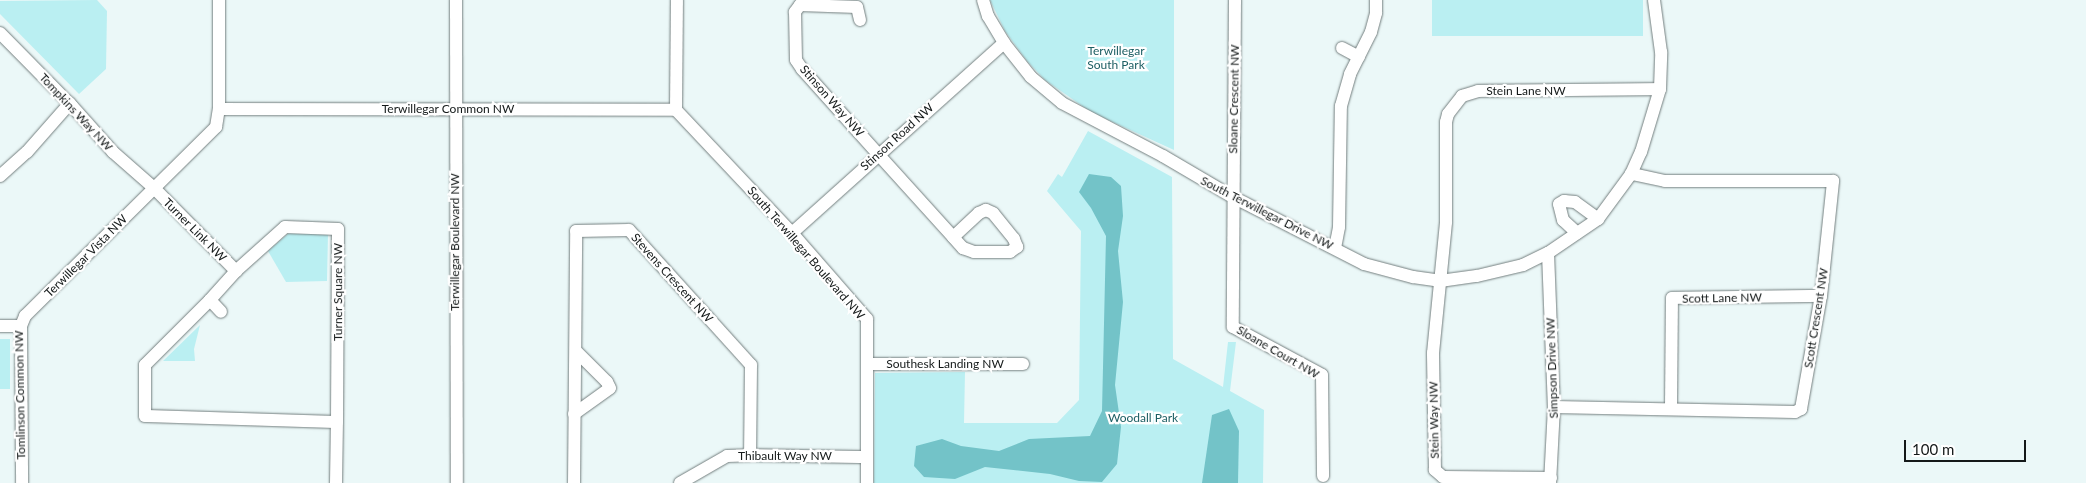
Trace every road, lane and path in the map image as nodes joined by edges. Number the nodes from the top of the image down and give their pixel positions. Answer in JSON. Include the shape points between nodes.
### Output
{"nodes":[{"id":1,"x":219,"y":0,"type":"edge"},
{"id":2,"x":456,"y":0,"type":"edge"},
{"id":3,"x":677,"y":0,"type":"edge"},
{"id":4,"x":983,"y":0,"type":"edge"},
{"id":5,"x":1235,"y":0,"type":"edge"},
{"id":6,"x":1376,"y":0,"type":"edge"},
{"id":7,"x":1654,"y":0,"type":"edge"},
{"id":8,"x":860,"y":20,"type":"dead end"},
{"id":9,"x":0,"y":33,"type":"edge"},
{"id":10,"x":1004,"y":43,"type":"junction"},
{"id":11,"x":1342,"y":48,"type":"dead end"},
{"id":12,"x":1359,"y":57,"type":"junction"},
{"id":13,"x":1660,"y":89,"type":"junction"},
{"id":14,"x":70,"y":103,"type":"junction"},
{"id":15,"x":219,"y":109,"type":"junction"},
{"id":16,"x":455,"y":110,"type":"junction"},
{"id":17,"x":676,"y":110,"type":"junction"},
{"id":18,"x":878,"y":154,"type":"junction"},
{"id":19,"x":1631,"y":174,"type":"junction"},
{"id":20,"x":0,"y":176,"type":"edge"},
{"id":21,"x":154,"y":188,"type":"junction"},
{"id":22,"x":1233,"y":197,"type":"junction"},
{"id":23,"x":1598,"y":219,"type":"junction"},
{"id":24,"x":792,"y":233,"type":"junction"},
{"id":25,"x":1577,"y":233,"type":"junction"},
{"id":26,"x":953,"y":237,"type":"junction"},
{"id":27,"x":1336,"y":248,"type":"junction"},
{"id":28,"x":1548,"y":253,"type":"junction"},
{"id":29,"x":236,"y":271,"type":"junction"},
{"id":30,"x":1440,"y":281,"type":"junction"},
{"id":31,"x":1821,"y":296,"type":"junction"},
{"id":32,"x":210,"y":300,"type":"junction"},
{"id":33,"x":221,"y":312,"type":"dead end"},
{"id":34,"x":0,"y":326,"type":"edge"},
{"id":35,"x":21,"y":326,"type":"junction"},
{"id":36,"x":576,"y":351,"type":"junction"},
{"id":37,"x":868,"y":364,"type":"junction"},
{"id":38,"x":1022,"y":364,"type":"dead end"},
{"id":39,"x":1554,"y":407,"type":"junction"},
{"id":40,"x":1671,"y":408,"type":"junction"},
{"id":41,"x":574,"y":414,"type":"junction"},
{"id":42,"x":337,"y":422,"type":"junction"},
{"id":43,"x":750,"y":455,"type":"junction"},
{"id":44,"x":867,"y":457,"type":"junction"},
{"id":45,"x":1323,"y":476,"type":"dead end"},
{"id":46,"x":1551,"y":480,"type":"edge"},
{"id":47,"x":22,"y":483,"type":"edge"},
{"id":48,"x":336,"y":483,"type":"edge"},
{"id":49,"x":457,"y":483,"type":"edge"},
{"id":50,"x":574,"y":483,"type":"edge"},
{"id":51,"x":680,"y":483,"type":"edge"},
{"id":52,"x":867,"y":483,"type":"edge"}],
"edges":[{"from":1,"to":15,"type":"street"},
{"from":2,"to":16,"type":"street","name":"Terwillegar Boulevard NW"},
{"from":3,"to":17,"type":"street"},
{"from":4,"to":10,"type":"street","name":"South Terwillegar Drive NW","via":[[988,16]]},
{"from":5,"to":22,"type":"street","name":"Sloane Crescent NW"},
{"from":6,"to":12,"type":"street","via":[[1371,32]]},
{"from":7,"to":13,"type":"street","name":"South Terwillegar Drive NW","via":[[1661,52]]},
{"from":8,"to":18,"type":"street","name":"Stinson Way NW","via":[[857,7],[800,5],[795,12],[796,60]]},
{"from":9,"to":14,"type":"street","name":"Tompkins Way NW"},
{"from":10,"to":18,"type":"street","name":"Stinson Road NW"},
{"from":10,"to":22,"type":"street","name":"South Terwillegar Drive NW","via":[[1031,77],[1062,103]]},
{"from":11,"to":12,"type":"street"},
{"from":12,"to":27,"type":"street","via":[[1350,74],[1341,106]]},
{"from":13,"to":19,"type":"street","name":"South Terwillegar Drive NW"},
{"from":13,"to":30,"type":"street","name":"Stein Lane NW","via":[[1478,91],[1462,96],[1446,122],[1446,222]]},
{"from":14,"to":20,"type":"street","via":[[27,152]]},
{"from":14,"to":21,"type":"street","name":"Tompkins Way NW","via":[[113,152]]},
{"from":15,"to":16,"type":"street","name":"Terwillegar Common NW"},
{"from":15,"to":21,"type":"street","name":"Terwillegar Vista NW","via":[[216,127]]},
{"from":16,"to":17,"type":"street","name":"Terwillegar Common NW"},
{"from":16,"to":49,"type":"street","name":"Terwillegar Boulevard NW"},
{"from":17,"to":24,"type":"street","name":"South Terwillegar Boulevard NW"},
{"from":18,"to":24,"type":"street","name":"Stinson Road NW"},
{"from":18,"to":26,"type":"street","name":"Stinson Way NW"},
{"from":19,"to":23,"type":"street","name":"South Terwillegar Drive NW"},
{"from":19,"to":31,"type":"street","name":"Scott Crescent NW","via":[[1665,181],[1833,181]]},
{"from":21,"to":29,"type":"street","name":"Turner Link NW"},
{"from":21,"to":35,"type":"street","name":"Terwillegar Vista NW","via":[[26,316]]},
{"from":22,"to":27,"type":"street","name":"South Terwillegar Drive NW"},
{"from":22,"to":45,"type":"street","name":"Sloane Court NW","via":[[1233,327],[1322,375]]},
{"from":23,"to":25,"type":"street","name":"South Terwillegar Drive NW"},
{"from":23,"to":25,"type":"street","via":[[1575,202],[1559,204],[1563,220]]},
{"from":24,"to":37,"type":"street","name":"South Terwillegar Boulevard NW","via":[[865,316]]},
{"from":25,"to":28,"type":"street","name":"South Terwillegar Drive NW"},
{"from":26,"to":26,"type":"street","name":"Stinson Way NW","via":[[963,248],[974,252],[1010,252],[1017,247],[993,213],[986,210]]},
{"from":27,"to":30,"type":"street","name":"South Terwillegar Drive NW","via":[[1364,264]]},
{"from":28,"to":30,"type":"street","name":"South Terwillegar Drive NW","via":[[1523,265]]},
{"from":28,"to":39,"type":"street","name":"Simpson Drive NW"},
{"from":29,"to":32,"type":"street","name":"Turner Square NW"},
{"from":29,"to":42,"type":"street","name":"Turner Square NW","via":[[285,227],[338,229]]},
{"from":30,"to":46,"type":"street","name":"Stein Way NW","via":[[1433,353],[1435,470],[1443,477]]},
{"from":31,"to":40,"type":"street","name":"Scott Crescent NW","via":[[1799,412]]},
{"from":31,"to":40,"type":"street","name":"Scott Lane NW","via":[[1672,298]]},
{"from":32,"to":33,"type":"street"},
{"from":32,"to":42,"type":"street","name":"Turner Square NW","via":[[145,365],[145,416]]},
{"from":34,"to":35,"type":"street","name":"Tomlinson Common NW"},
{"from":35,"to":47,"type":"street","name":"Tomlinson Common NW"},
{"from":36,"to":41,"type":"street","name":"Stevens Crescent NW"},
{"from":36,"to":41,"type":"street","via":[[610,388]]},
{"from":36,"to":43,"type":"street","name":"Stevens Crescent NW","via":[[576,231],[628,230],[751,366]]},
{"from":37,"to":38,"type":"street","name":"Southesk Landing NW"},
{"from":37,"to":44,"type":"street","name":"South Terwillegar Boulevard NW"},
{"from":39,"to":40,"type":"street","name":"Scott Crescent NW"},
{"from":39,"to":46,"type":"street","name":"Simpson Drive NW"},
{"from":41,"to":50,"type":"street","name":"Stevens Crescent NW"},
{"from":42,"to":48,"type":"street","name":"Turner Square NW"},
{"from":43,"to":44,"type":"street","name":"Thibault Way NW"},
{"from":43,"to":51,"type":"street","name":"Thibault Way NW","via":[[727,456]]},
{"from":44,"to":52,"type":"street","name":"South Terwillegar Boulevard NW"}]}
